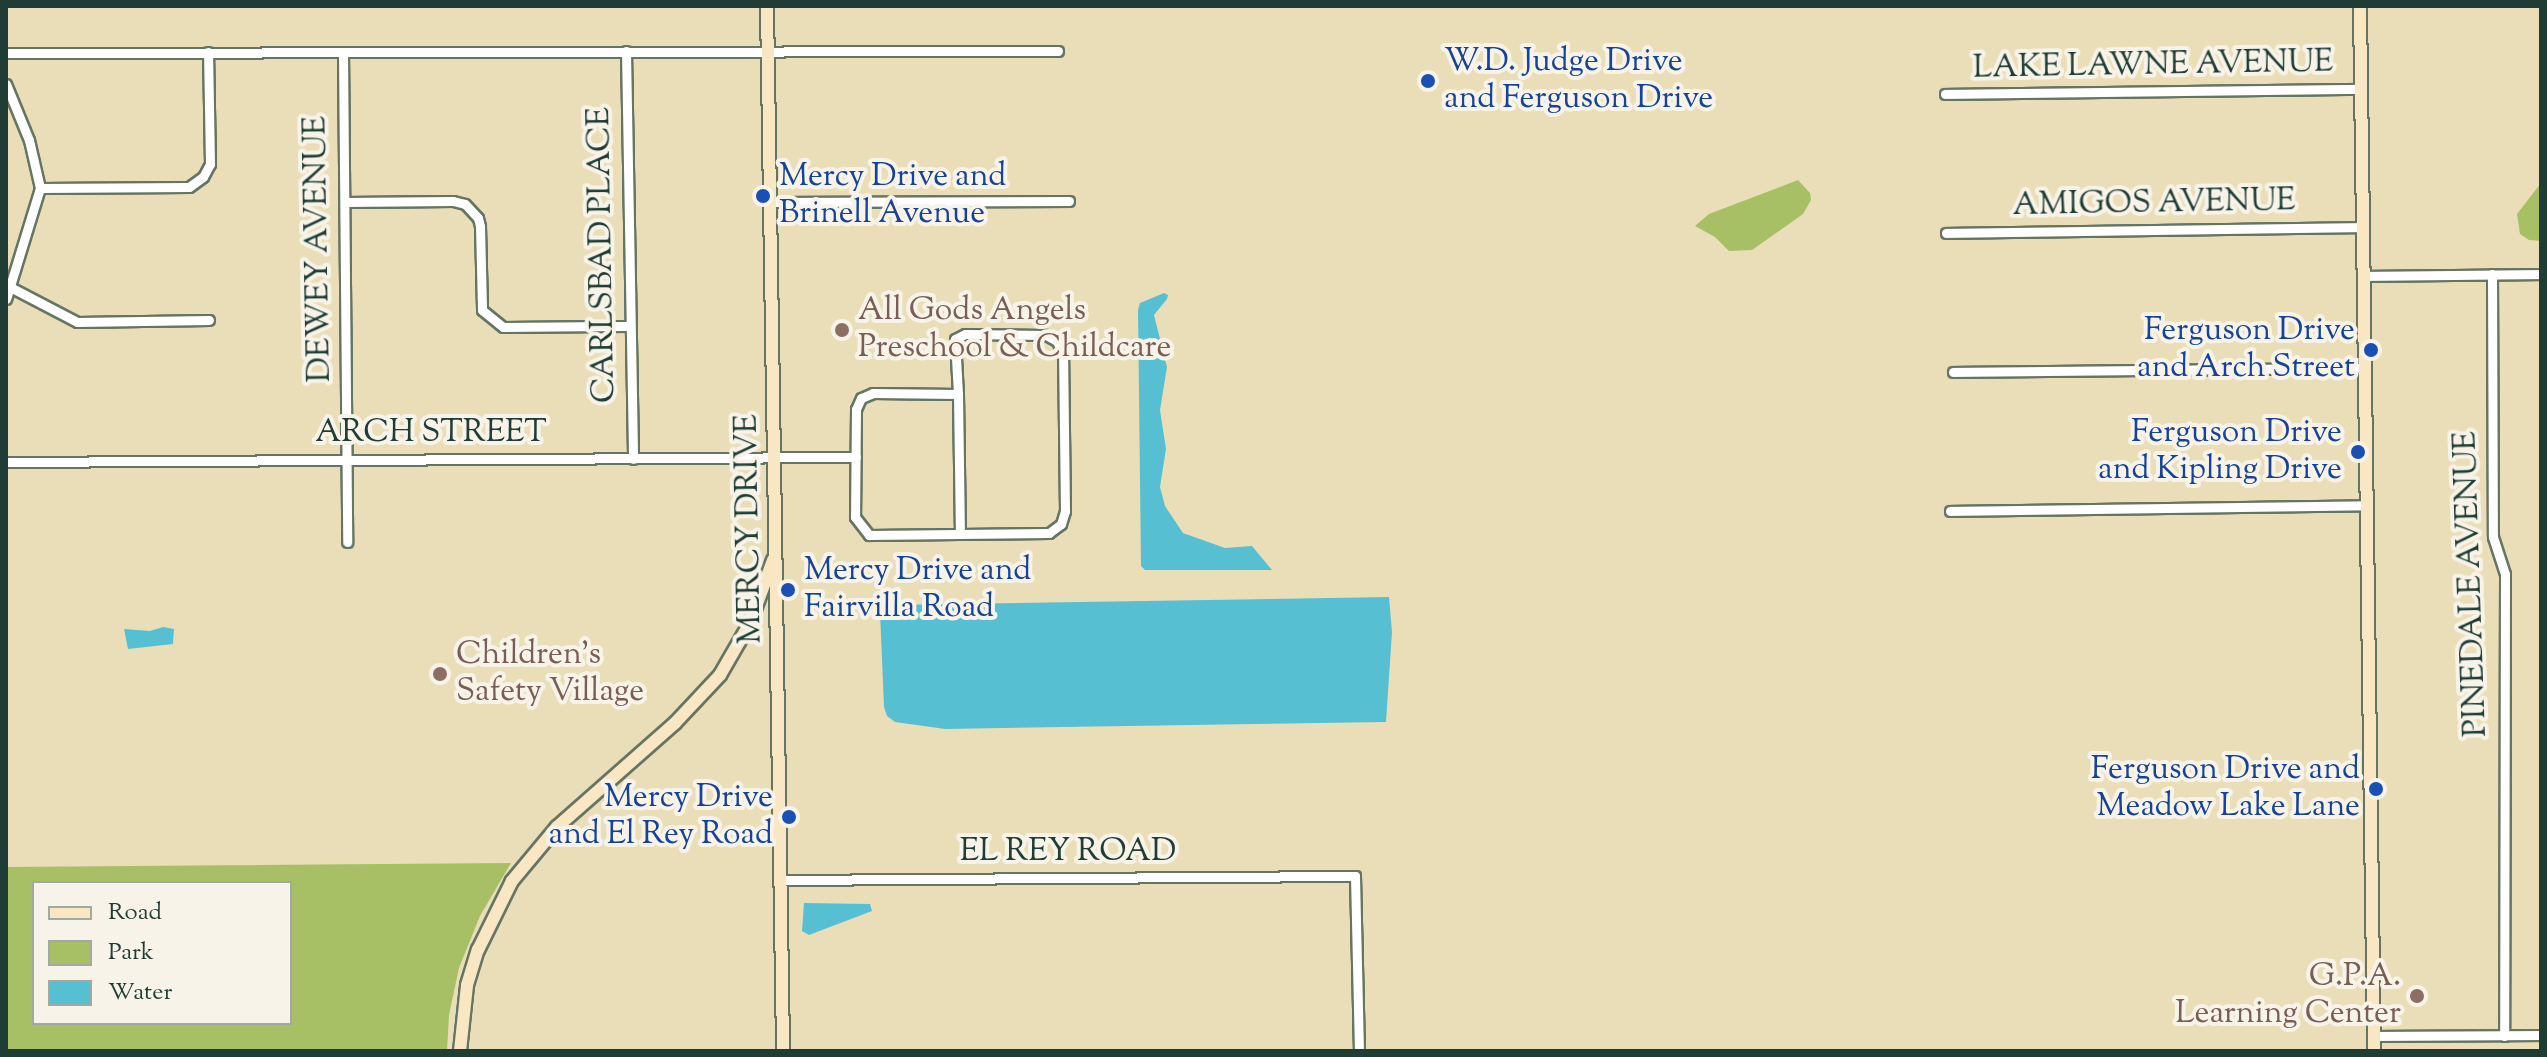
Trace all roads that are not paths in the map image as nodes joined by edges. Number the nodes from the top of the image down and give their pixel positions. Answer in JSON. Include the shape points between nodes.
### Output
{"nodes":[{"id":1,"x":767,"y":6,"type":"edge"},
{"id":2,"x":2360,"y":6,"type":"edge"},
{"id":3,"x":626,"y":51,"type":"junction"},
{"id":4,"x":767,"y":51,"type":"junction"},
{"id":5,"x":1058,"y":51,"type":"dead end"},
{"id":6,"x":208,"y":52,"type":"junction"},
{"id":7,"x":343,"y":52,"type":"junction"},
{"id":8,"x":6,"y":53,"type":"edge"},
{"id":9,"x":6,"y":84,"type":"edge"},
{"id":10,"x":2362,"y":89,"type":"junction"},
{"id":11,"x":1945,"y":94,"type":"dead end"},
{"id":12,"x":40,"y":188,"type":"junction"},
{"id":13,"x":1069,"y":201,"type":"dead end"},
{"id":14,"x":345,"y":202,"type":"junction"},
{"id":15,"x":772,"y":202,"type":"junction"},
{"id":16,"x":2363,"y":227,"type":"junction"},
{"id":17,"x":1946,"y":233,"type":"dead end"},
{"id":18,"x":2492,"y":274,"type":"junction"},
{"id":19,"x":2541,"y":274,"type":"edge"},
{"id":20,"x":2364,"y":276,"type":"junction"},
{"id":21,"x":12,"y":288,"type":"junction"},
{"id":22,"x":6,"y":299,"type":"edge"},
{"id":23,"x":209,"y":320,"type":"dead end"},
{"id":24,"x":629,"y":326,"type":"junction"},
{"id":25,"x":2364,"y":368,"type":"junction"},
{"id":26,"x":1953,"y":372,"type":"dead end"},
{"id":27,"x":958,"y":394,"type":"junction"},
{"id":28,"x":856,"y":457,"type":"junction"},
{"id":29,"x":347,"y":458,"type":"junction"},
{"id":30,"x":775,"y":458,"type":"junction"},
{"id":31,"x":633,"y":459,"type":"junction"},
{"id":32,"x":6,"y":462,"type":"edge"},
{"id":33,"x":2366,"y":505,"type":"junction"},
{"id":34,"x":1950,"y":511,"type":"dead end"},
{"id":35,"x":960,"y":533,"type":"junction"},
{"id":36,"x":347,"y":542,"type":"dead end"},
{"id":37,"x":776,"y":553,"type":"junction"},
{"id":38,"x":777,"y":616,"type":"junction"},
{"id":39,"x":750,"y":623,"type":"junction"},
{"id":40,"x":780,"y":880,"type":"junction"},
{"id":41,"x":2541,"y":1035,"type":"edge"},
{"id":42,"x":2374,"y":1036,"type":"junction"},
{"id":43,"x":2504,"y":1036,"type":"junction"},
{"id":44,"x":460,"y":1051,"type":"edge"},
{"id":45,"x":783,"y":1051,"type":"edge"},
{"id":46,"x":1359,"y":1051,"type":"edge"},
{"id":47,"x":2374,"y":1051,"type":"edge"}],
"edges":[{"from":1,"to":4,"type":"street","name":"MERCY DRIVE"},
{"from":2,"to":10,"type":"street"},
{"from":3,"to":4,"type":"street"},
{"from":3,"to":7,"type":"street"},
{"from":3,"to":24,"type":"street","name":"CARLSBAD PLACE"},
{"from":4,"to":5,"type":"street"},
{"from":4,"to":15,"type":"street","name":"MERCY DRIVE"},
{"from":6,"to":7,"type":"street"},
{"from":6,"to":8,"type":"street"},
{"from":6,"to":12,"type":"street","via":[[210,164],[203,177],[189,187]]},
{"from":7,"to":14,"type":"street","name":"DEWEY AVENUE"},
{"from":9,"to":12,"type":"street","via":[[29,140]]},
{"from":10,"to":11,"type":"street","name":"LAKE LAWNE AVENUE"},
{"from":10,"to":16,"type":"street"},
{"from":12,"to":21,"type":"street"},
{"from":13,"to":15,"type":"street"},
{"from":14,"to":24,"type":"street","via":[[465,204],[478,218],[482,310],[494,323],[511,328]]},
{"from":14,"to":29,"type":"street","name":"DEWEY AVENUE"},
{"from":15,"to":30,"type":"street","name":"MERCY DRIVE"},
{"from":16,"to":17,"type":"street","name":"AMIGOS AVENUE"},
{"from":16,"to":20,"type":"street"},
{"from":18,"to":19,"type":"street"},
{"from":18,"to":20,"type":"street"},
{"from":18,"to":43,"type":"street","name":"PINEDALE AVENUE","via":[[2493,537],[2505,574]]},
{"from":20,"to":25,"type":"street"},
{"from":21,"to":22,"type":"street"},
{"from":21,"to":23,"type":"street","via":[[77,322]]},
{"from":24,"to":31,"type":"street","name":"CARLSBAD PLACE"},
{"from":25,"to":26,"type":"street"},
{"from":25,"to":33,"type":"street"},
{"from":27,"to":28,"type":"street","via":[[873,393],[861,398],[856,409]]},
{"from":27,"to":35,"type":"street"},
{"from":27,"to":35,"type":"street","via":[[955,339],[965,334],[1046,335],[1057,341],[1063,370],[1061,524],[1049,533]]},
{"from":28,"to":30,"type":"street","name":"ARCH STREET"},
{"from":28,"to":35,"type":"street","via":[[855,517],[869,535]]},
{"from":29,"to":31,"type":"street","name":"ARCH STREET"},
{"from":29,"to":32,"type":"street","name":"ARCH STREET"},
{"from":29,"to":36,"type":"street","name":"DEWEY AVENUE"},
{"from":30,"to":31,"type":"street","name":"ARCH STREET"},
{"from":30,"to":37,"type":"street","name":"MERCY DRIVE"},
{"from":33,"to":34,"type":"street"},
{"from":33,"to":42,"type":"street"},
{"from":37,"to":38,"type":"street","name":"MERCY DRIVE"},
{"from":37,"to":39,"type":"street"},
{"from":38,"to":39,"type":"street"},
{"from":38,"to":40,"type":"street","name":"MERCY DRIVE"},
{"from":39,"to":44,"type":"street","via":[[720,675],[675,723],[557,827],[512,881],[474,962]]},
{"from":40,"to":45,"type":"street","name":"MERCY DRIVE"},
{"from":40,"to":46,"type":"street","name":"EL REY ROAD","via":[[1355,876]]},
{"from":41,"to":43,"type":"street"},
{"from":42,"to":43,"type":"street"},
{"from":42,"to":47,"type":"street"}]}
